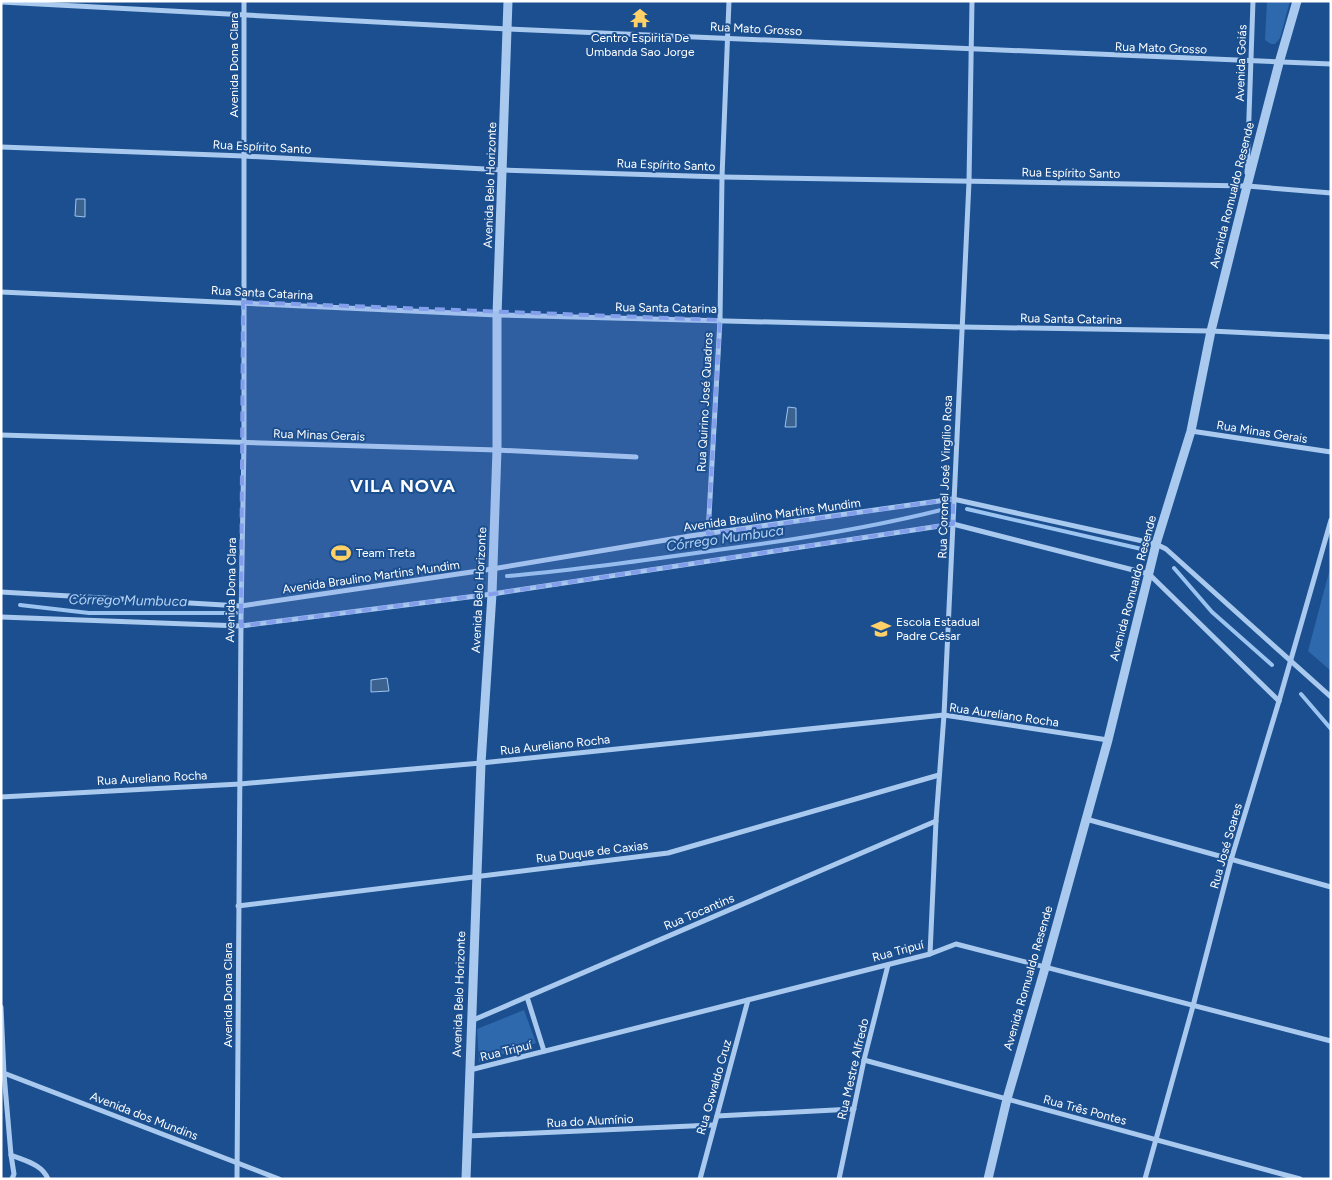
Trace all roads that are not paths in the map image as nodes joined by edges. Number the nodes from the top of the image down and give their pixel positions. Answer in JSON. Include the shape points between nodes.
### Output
{"nodes":[{"id":1,"x":244,"y":1,"type":"edge"},
{"id":2,"x":508,"y":1,"type":"edge"},
{"id":3,"x":729,"y":1,"type":"edge"},
{"id":4,"x":972,"y":1,"type":"edge"},
{"id":5,"x":1253,"y":1,"type":"edge"},
{"id":6,"x":1297,"y":1,"type":"edge"},
{"id":7,"x":1,"y":2,"type":"edge"},
{"id":8,"x":243,"y":15,"type":"junction"},
{"id":9,"x":508,"y":29,"type":"junction"},
{"id":10,"x":728,"y":37,"type":"junction"},
{"id":11,"x":971,"y":50,"type":"junction"},
{"id":12,"x":1251,"y":62,"type":"junction"},
{"id":13,"x":1278,"y":63,"type":"junction"},
{"id":14,"x":1331,"y":64,"type":"edge"},
{"id":15,"x":1,"y":147,"type":"edge"},
{"id":16,"x":244,"y":156,"type":"junction"},
{"id":17,"x":503,"y":170,"type":"junction"},
{"id":18,"x":722,"y":177,"type":"junction"},
{"id":19,"x":969,"y":182,"type":"junction"},
{"id":20,"x":1246,"y":186,"type":"junction"},
{"id":21,"x":1331,"y":193,"type":"edge"},
{"id":22,"x":1,"y":292,"type":"edge"},
{"id":23,"x":243,"y":302,"type":"junction"},
{"id":24,"x":497,"y":314,"type":"junction"},
{"id":25,"x":720,"y":320,"type":"junction"},
{"id":26,"x":962,"y":327,"type":"junction"},
{"id":27,"x":1211,"y":331,"type":"junction"},
{"id":28,"x":1331,"y":337,"type":"edge"},
{"id":29,"x":1191,"y":431,"type":"junction"},
{"id":30,"x":1,"y":435,"type":"edge"},
{"id":31,"x":244,"y":443,"type":"junction"},
{"id":32,"x":497,"y":450,"type":"junction"},
{"id":33,"x":1331,"y":452,"type":"edge"},
{"id":34,"x":636,"y":457,"type":"dead end"},
{"id":35,"x":953,"y":499,"type":"junction"},
{"id":36,"x":1331,"y":520,"type":"edge"},
{"id":37,"x":953,"y":524,"type":"junction"},
{"id":38,"x":708,"y":534,"type":"junction"},
{"id":39,"x":1156,"y":544,"type":"junction"},
{"id":40,"x":492,"y":570,"type":"junction"},
{"id":41,"x":1149,"y":574,"type":"junction"},
{"id":42,"x":1,"y":592,"type":"edge"},
{"id":43,"x":492,"y":594,"type":"junction"},
{"id":44,"x":241,"y":606,"type":"junction"},
{"id":45,"x":1,"y":617,"type":"edge"},
{"id":46,"x":241,"y":626,"type":"junction"},
{"id":47,"x":1291,"y":661,"type":"junction"},
{"id":48,"x":1331,"y":697,"type":"edge"},
{"id":49,"x":1279,"y":701,"type":"junction"},
{"id":50,"x":944,"y":715,"type":"junction"},
{"id":51,"x":1108,"y":740,"type":"junction"},
{"id":52,"x":481,"y":763,"type":"junction"},
{"id":53,"x":939,"y":775,"type":"junction"},
{"id":54,"x":240,"y":784,"type":"junction"},
{"id":55,"x":1,"y":797,"type":"edge"},
{"id":56,"x":1086,"y":819,"type":"junction"},
{"id":57,"x":936,"y":821,"type":"junction"},
{"id":58,"x":1231,"y":860,"type":"junction"},
{"id":59,"x":476,"y":876,"type":"junction"},
{"id":60,"x":1331,"y":887,"type":"edge"},
{"id":61,"x":238,"y":906,"type":"junction"},
{"id":62,"x":930,"y":954,"type":"junction"},
{"id":63,"x":888,"y":964,"type":"junction"},
{"id":64,"x":1045,"y":968,"type":"junction"},
{"id":65,"x":527,"y":997,"type":"junction"},
{"id":66,"x":748,"y":1000,"type":"junction"},
{"id":67,"x":1193,"y":1006,"type":"junction"},
{"id":68,"x":1,"y":1007,"type":"edge"},
{"id":69,"x":470,"y":1021,"type":"junction"},
{"id":70,"x":1331,"y":1041,"type":"edge"},
{"id":71,"x":544,"y":1051,"type":"junction"},
{"id":72,"x":864,"y":1060,"type":"junction"},
{"id":73,"x":469,"y":1070,"type":"junction"},
{"id":74,"x":3,"y":1073,"type":"edge"},
{"id":75,"x":1006,"y":1099,"type":"junction"},
{"id":76,"x":854,"y":1109,"type":"junction"},
{"id":77,"x":717,"y":1116,"type":"junction"},
{"id":78,"x":713,"y":1125,"type":"junction"},
{"id":79,"x":468,"y":1136,"type":"junction"},
{"id":80,"x":1156,"y":1140,"type":"junction"},
{"id":81,"x":11,"y":1155,"type":"junction"},
{"id":82,"x":237,"y":1163,"type":"junction"},
{"id":83,"x":12,"y":1179,"type":"edge"},
{"id":84,"x":48,"y":1179,"type":"edge"},
{"id":85,"x":237,"y":1179,"type":"edge"},
{"id":86,"x":279,"y":1179,"type":"edge"},
{"id":87,"x":466,"y":1179,"type":"edge"},
{"id":88,"x":700,"y":1179,"type":"edge"},
{"id":89,"x":838,"y":1179,"type":"edge"},
{"id":90,"x":988,"y":1179,"type":"edge"},
{"id":91,"x":1145,"y":1179,"type":"edge"},
{"id":92,"x":1300,"y":1179,"type":"edge"}],
"edges":[{"from":1,"to":8,"type":"street","name":"Avenida Dona Clara"},
{"from":2,"to":9,"type":"street","name":"Avenida Belo Horizonte"},
{"from":3,"to":10,"type":"street","name":"Rua Quirino José Quadros"},
{"from":4,"to":11,"type":"street","name":"Rua Coronel José Virgílio Rosa"},
{"from":5,"to":12,"type":"street","name":"Avenida Goiás"},
{"from":6,"to":13,"type":"street","name":"Avenida Romualdo Resende"},
{"from":7,"to":8,"type":"street","name":"Rua Mato Grosso"},
{"from":8,"to":9,"type":"street","name":"Rua Mato Grosso"},
{"from":8,"to":16,"type":"street","name":"Avenida Dona Clara"},
{"from":9,"to":10,"type":"street","name":"Rua Mato Grosso"},
{"from":9,"to":17,"type":"street","name":"Avenida Belo Horizonte"},
{"from":10,"to":11,"type":"street","name":"Rua Mato Grosso"},
{"from":10,"to":18,"type":"street","name":"Rua Quirino José Quadros"},
{"from":11,"to":12,"type":"street","name":"Rua Mato Grosso"},
{"from":11,"to":19,"type":"street","name":"Rua Coronel José Virgílio Rosa"},
{"from":12,"to":13,"type":"street","name":"Rua Mato Grosso"},
{"from":12,"to":20,"type":"street","name":"Avenida Goiás"},
{"from":13,"to":14,"type":"street","name":"Rua Mato Grosso"},
{"from":13,"to":20,"type":"street","name":"Avenida Romualdo Resende"},
{"from":15,"to":16,"type":"street","name":"Rua Espírito Santo"},
{"from":16,"to":17,"type":"street","name":"Rua Espírito Santo"},
{"from":16,"to":23,"type":"street","name":"Avenida Dona Clara"},
{"from":17,"to":18,"type":"street","name":"Rua Espírito Santo"},
{"from":17,"to":24,"type":"street","name":"Avenida Belo Horizonte"},
{"from":18,"to":19,"type":"street","name":"Rua Espírito Santo"},
{"from":18,"to":25,"type":"street","name":"Rua Quirino José Quadros"},
{"from":19,"to":20,"type":"street","name":"Rua Espírito Santo"},
{"from":19,"to":26,"type":"street","name":"Rua Coronel José Virgílio Rosa"},
{"from":20,"to":21,"type":"street","name":"Rua Espírito Santo"},
{"from":20,"to":27,"type":"street","name":"Avenida Romualdo Resende"},
{"from":22,"to":23,"type":"street","name":"Rua Santa Catarina"},
{"from":23,"to":24,"type":"street","name":"Rua Santa Catarina"},
{"from":23,"to":31,"type":"street","name":"Avenida Dona Clara"},
{"from":24,"to":25,"type":"street","name":"Rua Santa Catarina"},
{"from":24,"to":32,"type":"street","name":"Avenida Belo Horizonte"},
{"from":25,"to":26,"type":"street","name":"Rua Santa Catarina"},
{"from":25,"to":38,"type":"street","name":"Rua Quirino José Quadros"},
{"from":26,"to":27,"type":"street","name":"Rua Santa Catarina"},
{"from":26,"to":35,"type":"street","name":"Rua Coronel José Virgílio Rosa"},
{"from":27,"to":28,"type":"street","name":"Rua Santa Catarina"},
{"from":27,"to":29,"type":"street","name":"Avenida Romualdo Resende"},
{"from":29,"to":33,"type":"street","name":"Rua Minas Gerais"},
{"from":29,"to":39,"type":"street","name":"Avenida Romualdo Resende"},
{"from":30,"to":31,"type":"street","name":"Rua Minas Gerais"},
{"from":31,"to":32,"type":"street","name":"Rua Minas Gerais"},
{"from":31,"to":44,"type":"street","name":"Avenida Dona Clara"},
{"from":32,"to":34,"type":"street","name":"Rua Minas Gerais"},
{"from":32,"to":40,"type":"street","name":"Avenida Belo Horizonte"},
{"from":35,"to":37,"type":"street","name":"Rua Coronel José Virgílio Rosa"},
{"from":35,"to":38,"type":"street","name":"Avenida Braulino Martins Mundim"},
{"from":35,"to":39,"type":"street","name":"Avenida Braulino Martins Mundim"},
{"from":36,"to":47,"type":"street","name":"Rua José Soares"},
{"from":37,"to":41,"type":"street"},
{"from":37,"to":43,"type":"street"},
{"from":37,"to":50,"type":"street","name":"Rua Coronel José Virgílio Rosa"},
{"from":38,"to":40,"type":"street","name":"Avenida Braulino Martins Mundim"},
{"from":39,"to":41,"type":"street","name":"Avenida Romualdo Resende"},
{"from":39,"to":47,"type":"street","name":"Avenida Braulino Martins Mundim","via":[[1166,549]]},
{"from":40,"to":43,"type":"street","name":"Avenida Belo Horizonte"},
{"from":40,"to":44,"type":"street","name":"Avenida Braulino Martins Mundim"},
{"from":41,"to":49,"type":"street"},
{"from":41,"to":51,"type":"street","name":"Avenida Romualdo Resende"},
{"from":42,"to":44,"type":"street","name":"Avenida Braulino Martins Mundim"},
{"from":43,"to":46,"type":"street"},
{"from":43,"to":52,"type":"street","name":"Avenida Belo Horizonte"},
{"from":44,"to":46,"type":"street","name":"Avenida Dona Clara"},
{"from":45,"to":46,"type":"street"},
{"from":46,"to":54,"type":"street","name":"Avenida Dona Clara"},
{"from":47,"to":48,"type":"street","name":"Avenida Braulino Martins Mundim"},
{"from":47,"to":49,"type":"street","name":"Rua José Soares"},
{"from":49,"to":58,"type":"street","name":"Rua José Soares"},
{"from":50,"to":51,"type":"street","name":"Rua Aureliano Rocha"},
{"from":50,"to":52,"type":"street","name":"Rua Aureliano Rocha"},
{"from":50,"to":53,"type":"street","name":"Rua Coronel José Virgílio Rosa"},
{"from":51,"to":56,"type":"street","name":"Avenida Romualdo Resende"},
{"from":52,"to":54,"type":"street","name":"Rua Aureliano Rocha"},
{"from":52,"to":59,"type":"street","name":"Avenida Belo Horizonte"},
{"from":53,"to":57,"type":"street","name":"Rua Coronel José Virgílio Rosa"},
{"from":53,"to":59,"type":"street","name":"Rua Duque de Caxias","via":[[668,853]]},
{"from":54,"to":55,"type":"street","name":"Rua Aureliano Rocha"},
{"from":54,"to":61,"type":"street","name":"Avenida Dona Clara"},
{"from":56,"to":58,"type":"street"},
{"from":56,"to":64,"type":"street","name":"Avenida Romualdo Resende"},
{"from":57,"to":62,"type":"street","name":"Rua Coronel José Virgílio Rosa"},
{"from":57,"to":65,"type":"street","name":"Rua Tocantins"},
{"from":58,"to":60,"type":"street"},
{"from":58,"to":67,"type":"street","name":"Rua José Soares"},
{"from":59,"to":61,"type":"street","name":"Rua Duque de Caxias"},
{"from":59,"to":69,"type":"street","name":"Avenida Belo Horizonte"},
{"from":61,"to":82,"type":"street","name":"Avenida Dona Clara"},
{"from":62,"to":63,"type":"street","name":"Rua Tripuí"},
{"from":62,"to":64,"type":"street","name":"Rua Tripuí","via":[[956,944]]},
{"from":63,"to":66,"type":"street","name":"Rua Tripuí"},
{"from":63,"to":72,"type":"street","name":"Rua Mestre Alfredo"},
{"from":64,"to":67,"type":"street","name":"Rua Tripuí"},
{"from":64,"to":75,"type":"street","name":"Avenida Romualdo Resende"},
{"from":65,"to":69,"type":"street","name":"Rua Tocantins"},
{"from":65,"to":71,"type":"street"},
{"from":66,"to":71,"type":"street","name":"Rua Tripuí"},
{"from":66,"to":77,"type":"street","name":"Rua Oswaldo Cruz"},
{"from":67,"to":70,"type":"street","name":"Rua Tripuí"},
{"from":67,"to":80,"type":"street","name":"Rua José Soares"},
{"from":68,"to":74,"type":"street"},
{"from":69,"to":73,"type":"street","name":"Avenida Belo Horizonte"},
{"from":71,"to":73,"type":"street","name":"Rua Tripuí"},
{"from":72,"to":75,"type":"street","name":"Rua Três Pontes"},
{"from":72,"to":76,"type":"street","name":"Rua Mestre Alfredo"},
{"from":73,"to":79,"type":"street","name":"Avenida Belo Horizonte"},
{"from":74,"to":81,"type":"street"},
{"from":74,"to":82,"type":"street","name":"Avenida dos Mundins"},
{"from":75,"to":80,"type":"street","name":"Rua Três Pontes"},
{"from":75,"to":90,"type":"street","name":"Avenida Romualdo Resende"},
{"from":76,"to":77,"type":"street"},
{"from":76,"to":89,"type":"street","name":"Rua Mestre Alfredo"},
{"from":77,"to":78,"type":"street","name":"Rua Oswaldo Cruz"},
{"from":78,"to":79,"type":"street","name":"Rua do Alumínio"},
{"from":78,"to":88,"type":"street","name":"Rua Oswaldo Cruz"},
{"from":79,"to":87,"type":"street","name":"Avenida Belo Horizonte"},
{"from":80,"to":91,"type":"street","name":"Rua José Soares"},
{"from":80,"to":92,"type":"street","name":"Rua Três Pontes"},
{"from":81,"to":83,"type":"street"},
{"from":81,"to":84,"type":"street","via":[[38,1166]]},
{"from":82,"to":85,"type":"street","name":"Avenida Dona Clara"},
{"from":82,"to":86,"type":"street","name":"Avenida dos Mundins"}]}
